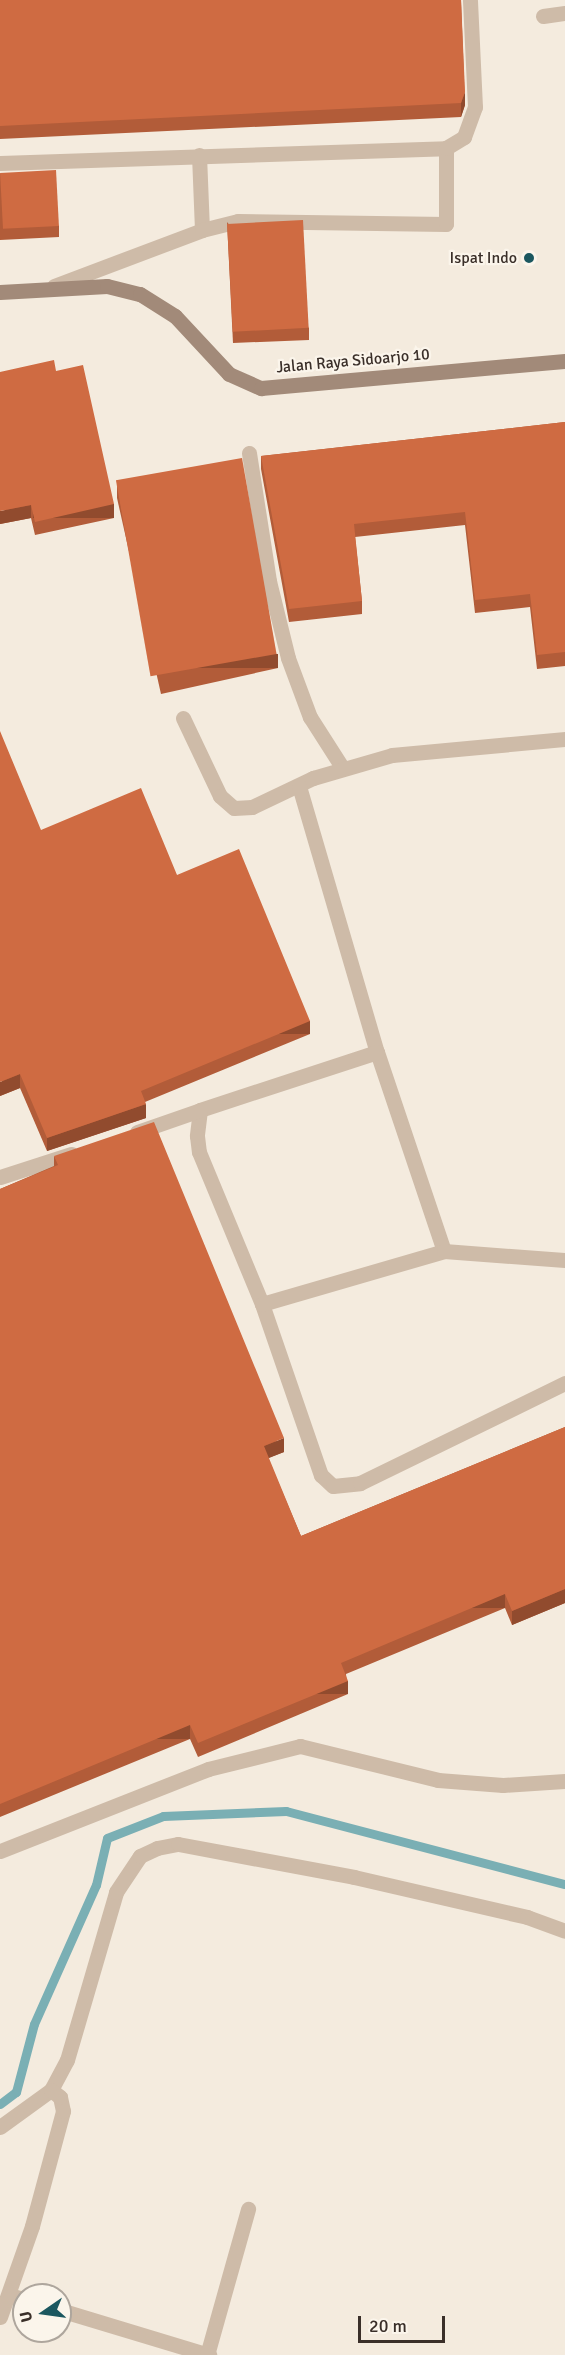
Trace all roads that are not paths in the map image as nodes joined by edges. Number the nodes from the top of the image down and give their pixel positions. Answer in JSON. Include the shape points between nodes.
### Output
{"nodes":[{"id":1,"x":470,"y":0,"type":"edge"},
{"id":2,"x":565,"y":13,"type":"edge"},
{"id":3,"x":543,"y":16,"type":"dead end"},
{"id":4,"x":446,"y":148,"type":"junction"},
{"id":5,"x":199,"y":155,"type":"junction"},
{"id":6,"x":0,"y":163,"type":"edge"},
{"id":7,"x":202,"y":230,"type":"junction"},
{"id":8,"x":51,"y":288,"type":"junction"},
{"id":9,"x":0,"y":292,"type":"edge"},
{"id":10,"x":565,"y":360,"type":"edge"},
{"id":11,"x":249,"y":453,"type":"dead end"},
{"id":12,"x":183,"y":718,"type":"dead end"},
{"id":13,"x":565,"y":739,"type":"edge"},
{"id":14,"x":342,"y":768,"type":"junction"},
{"id":15,"x":299,"y":786,"type":"junction"},
{"id":16,"x":377,"y":1052,"type":"junction"},
{"id":17,"x":200,"y":1110,"type":"junction"},
{"id":18,"x":123,"y":1136,"type":"edge"},
{"id":19,"x":90,"y":1148,"type":"edge"},
{"id":20,"x":0,"y":1177,"type":"edge"},
{"id":21,"x":444,"y":1251,"type":"junction"},
{"id":22,"x":565,"y":1260,"type":"edge"},
{"id":23,"x":262,"y":1304,"type":"junction"},
{"id":24,"x":565,"y":1383,"type":"edge"},
{"id":25,"x":565,"y":1781,"type":"edge"},
{"id":26,"x":0,"y":1851,"type":"edge"},
{"id":27,"x":565,"y":1931,"type":"edge"},
{"id":28,"x":51,"y":2090,"type":"junction"},
{"id":29,"x":0,"y":2127,"type":"edge"},
{"id":30,"x":248,"y":2208,"type":"dead end"},
{"id":31,"x":20,"y":2283,"type":"edge"},
{"id":32,"x":12,"y":2303,"type":"edge"},
{"id":33,"x":72,"y":2314,"type":"edge"},
{"id":34,"x":0,"y":2317,"type":"edge"},
{"id":35,"x":208,"y":2355,"type":"edge"}],
"edges":[{"from":1,"to":4,"type":"street","via":[[475,107],[464,137]]},
{"from":2,"to":3,"type":"street"},
{"from":4,"to":5,"type":"street"},
{"from":4,"to":7,"type":"street","via":[[449,221],[444,225],[238,221]]},
{"from":5,"to":6,"type":"street"},
{"from":5,"to":7,"type":"street"},
{"from":7,"to":8,"type":"street"},
{"from":8,"to":9,"type":"street","name":"Jalan Raya Sidoarjo 10"},
{"from":8,"to":10,"type":"street","name":"Jalan Raya Sidoarjo 10","via":[[107,286],[140,294],[175,316],[229,374],[261,388]]},
{"from":11,"to":14,"type":"street","via":[[269,581],[288,658],[310,717]]},
{"from":12,"to":15,"type":"street","via":[[220,796],[234,808],[252,807]]},
{"from":13,"to":14,"type":"street","via":[[392,755]]},
{"from":14,"to":15,"type":"street"},
{"from":15,"to":16,"type":"street"},
{"from":16,"to":17,"type":"street"},
{"from":16,"to":21,"type":"street"},
{"from":17,"to":18,"type":"street"},
{"from":17,"to":23,"type":"street","via":[[196,1136],[199,1152]]},
{"from":19,"to":20,"type":"street"},
{"from":21,"to":22,"type":"street"},
{"from":21,"to":23,"type":"street"},
{"from":23,"to":24,"type":"street","via":[[321,1475],[333,1486],[360,1483]]},
{"from":25,"to":26,"type":"street","via":[[503,1785],[438,1780],[300,1746],[208,1769]]},
{"from":27,"to":28,"type":"street","via":[[527,1917],[354,1877],[178,1844],[158,1848],[140,1856],[116,1892],[66,2060]]},
{"from":28,"to":29,"type":"street"},
{"from":28,"to":31,"type":"street","via":[[60,2097],[63,2111]]},
{"from":30,"to":35,"type":"street"},
{"from":32,"to":34,"type":"street"},
{"from":33,"to":35,"type":"street"}]}
